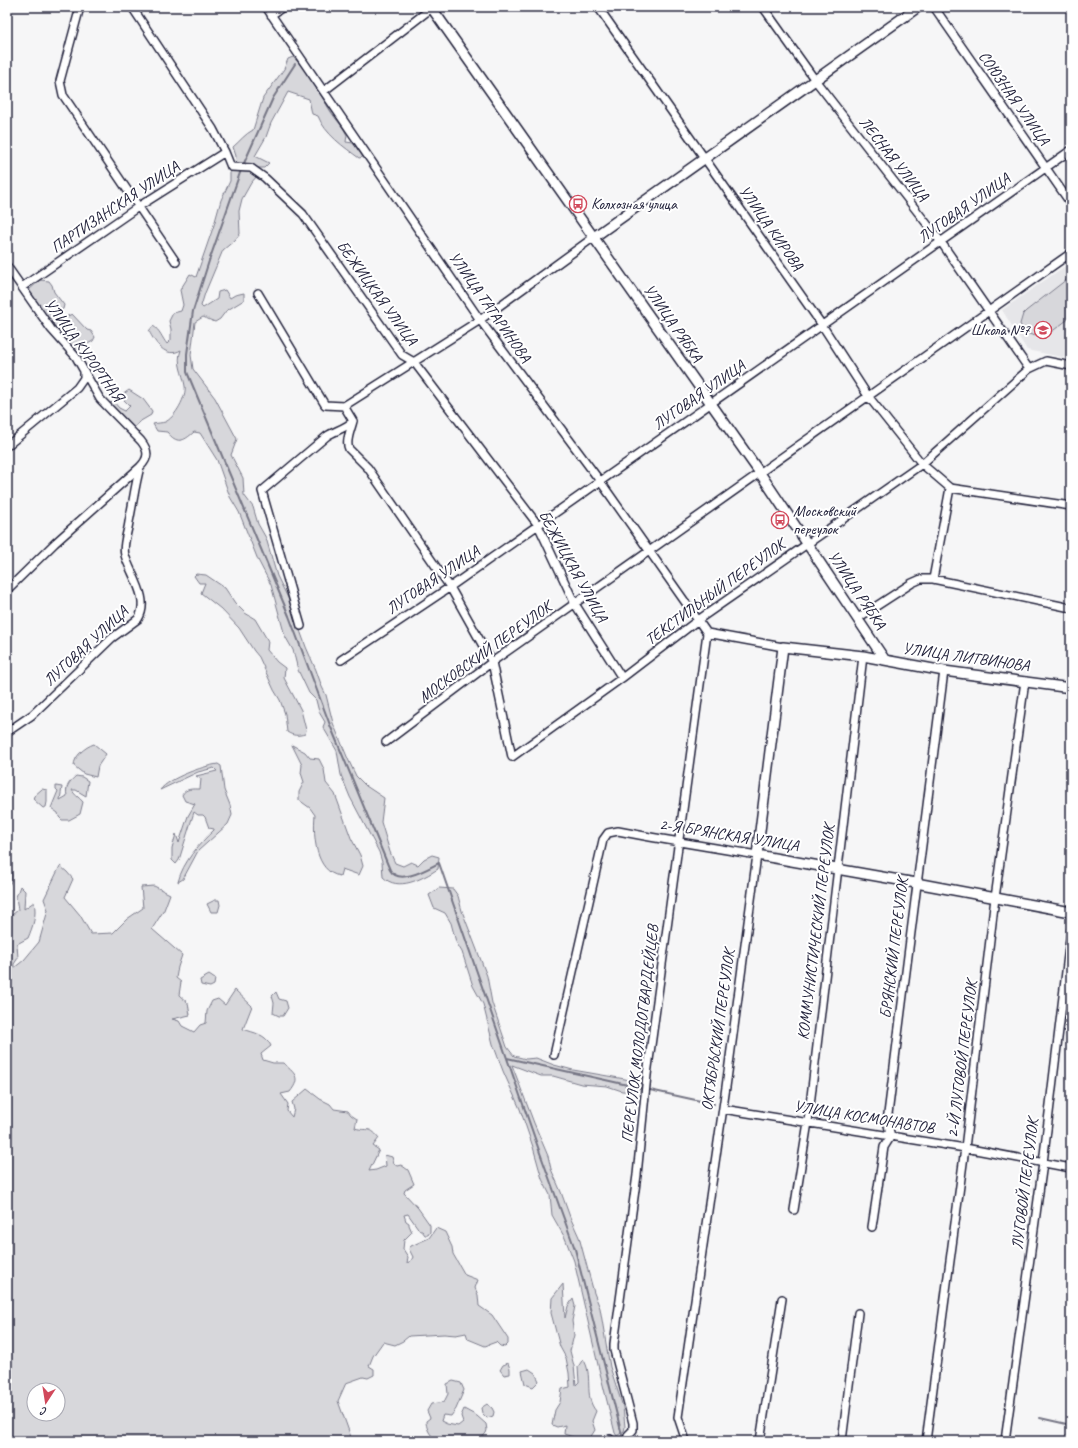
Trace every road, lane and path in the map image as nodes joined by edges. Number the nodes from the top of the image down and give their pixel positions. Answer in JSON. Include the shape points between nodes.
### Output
{"nodes":[{"id":1,"x":80,"y":7,"type":"edge"},
{"id":2,"x":132,"y":7,"type":"edge"},
{"id":3,"x":266,"y":7,"type":"edge"},
{"id":4,"x":283,"y":7,"type":"edge"},
{"id":5,"x":432,"y":7,"type":"edge"},
{"id":6,"x":598,"y":7,"type":"edge"},
{"id":7,"x":763,"y":7,"type":"edge"},
{"id":8,"x":918,"y":7,"type":"edge"},
{"id":9,"x":934,"y":7,"type":"edge"},
{"id":10,"x":271,"y":15,"type":"junction"},
{"id":11,"x":815,"y":80,"type":"junction"},
{"id":12,"x":324,"y":91,"type":"junction"},
{"id":13,"x":1071,"y":150,"type":"edge"},
{"id":14,"x":225,"y":152,"type":"junction"},
{"id":15,"x":705,"y":158,"type":"junction"},
{"id":16,"x":1046,"y":168,"type":"junction"},
{"id":17,"x":1071,"y":204,"type":"edge"},
{"id":18,"x":138,"y":207,"type":"junction"},
{"id":19,"x":594,"y":237,"type":"junction"},
{"id":20,"x":941,"y":242,"type":"junction"},
{"id":21,"x":1071,"y":253,"type":"edge"},
{"id":22,"x":176,"y":262,"type":"dead end"},
{"id":23,"x":7,"y":266,"type":"edge"},
{"id":24,"x":22,"y":286,"type":"junction"},
{"id":25,"x":258,"y":294,"type":"dead end"},
{"id":26,"x":989,"y":311,"type":"junction"},
{"id":27,"x":480,"y":320,"type":"junction"},
{"id":28,"x":822,"y":325,"type":"junction"},
{"id":29,"x":414,"y":362,"type":"junction"},
{"id":30,"x":1071,"y":366,"type":"edge"},
{"id":31,"x":1029,"y":369,"type":"junction"},
{"id":32,"x":84,"y":371,"type":"junction"},
{"id":33,"x":868,"y":396,"type":"junction"},
{"id":34,"x":711,"y":404,"type":"junction"},
{"id":35,"x":344,"y":406,"type":"junction"},
{"id":36,"x":353,"y":421,"type":"junction"},
{"id":37,"x":7,"y":446,"type":"edge"},
{"id":38,"x":922,"y":464,"type":"junction"},
{"id":39,"x":140,"y":467,"type":"junction"},
{"id":40,"x":760,"y":473,"type":"junction"},
{"id":41,"x":600,"y":481,"type":"junction"},
{"id":42,"x":950,"y":488,"type":"junction"},
{"id":43,"x":1071,"y":506,"type":"edge"},
{"id":44,"x":538,"y":525,"type":"junction"},
{"id":45,"x":807,"y":543,"type":"junction"},
{"id":46,"x":650,"y":551,"type":"junction"},
{"id":47,"x":933,"y":579,"type":"junction"},
{"id":48,"x":450,"y":587,"type":"junction"},
{"id":49,"x":7,"y":590,"type":"edge"},
{"id":50,"x":575,"y":604,"type":"junction"},
{"id":51,"x":1071,"y":608,"type":"edge"},
{"id":52,"x":858,"y":618,"type":"junction"},
{"id":53,"x":698,"y":620,"type":"junction"},
{"id":54,"x":301,"y":626,"type":"dead end"},
{"id":55,"x":707,"y":633,"type":"junction"},
{"id":56,"x":783,"y":646,"type":"junction"},
{"id":57,"x":863,"y":656,"type":"junction"},
{"id":58,"x":341,"y":660,"type":"dead end"},
{"id":59,"x":885,"y":660,"type":"junction"},
{"id":60,"x":492,"y":662,"type":"junction"},
{"id":61,"x":944,"y":671,"type":"junction"},
{"id":62,"x":622,"y":678,"type":"junction"},
{"id":63,"x":1025,"y":681,"type":"junction"},
{"id":64,"x":1071,"y":688,"type":"edge"},
{"id":65,"x":7,"y":732,"type":"edge"},
{"id":66,"x":386,"y":742,"type":"dead end"},
{"id":67,"x":679,"y":842,"type":"junction"},
{"id":68,"x":757,"y":855,"type":"junction"},
{"id":69,"x":838,"y":868,"type":"junction"},
{"id":70,"x":916,"y":883,"type":"junction"},
{"id":71,"x":995,"y":898,"type":"junction"},
{"id":72,"x":1071,"y":912,"type":"edge"},
{"id":73,"x":1071,"y":930,"type":"edge"},
{"id":74,"x":554,"y":1055,"type":"dead end"},
{"id":75,"x":723,"y":1110,"type":"junction"},
{"id":76,"x":808,"y":1122,"type":"junction"},
{"id":77,"x":890,"y":1136,"type":"junction"},
{"id":78,"x":966,"y":1148,"type":"junction"},
{"id":79,"x":1043,"y":1164,"type":"junction"},
{"id":80,"x":1071,"y":1168,"type":"edge"},
{"id":81,"x":794,"y":1210,"type":"dead end"},
{"id":82,"x":872,"y":1227,"type":"dead end"},
{"id":83,"x":782,"y":1299,"type":"dead end"},
{"id":84,"x":858,"y":1313,"type":"dead end"},
{"id":85,"x":628,"y":1435,"type":"dead end"},
{"id":86,"x":686,"y":1441,"type":"edge"},
{"id":87,"x":760,"y":1441,"type":"edge"},
{"id":88,"x":842,"y":1441,"type":"edge"},
{"id":89,"x":926,"y":1441,"type":"edge"},
{"id":90,"x":1005,"y":1441,"type":"edge"}],
"edges":[{"from":1,"to":18,"type":"street","via":[[60,81],[63,95]]},
{"from":2,"to":14,"type":"street","name":"БЕЖИЦКАЯ УЛИЦА","via":[[213,129]]},
{"from":3,"to":10,"type":"street","name":"УЛИЦА ТАТАРИНОВА"},
{"from":4,"to":10,"type":"street"},
{"from":5,"to":12,"type":"street"},
{"from":5,"to":19,"type":"street","name":"УЛИЦА РЯБКА"},
{"from":6,"to":15,"type":"street","name":"УЛИЦА КИРОВА"},
{"from":7,"to":11,"type":"street","name":"ЛЕСНАЯ УЛИЦА"},
{"from":8,"to":11,"type":"street"},
{"from":9,"to":16,"type":"street","name":"СОЮЗНАЯ УЛИЦА"},
{"from":10,"to":12,"type":"street","name":"УЛИЦА ТАТАРИНОВА"},
{"from":11,"to":15,"type":"street"},
{"from":11,"to":20,"type":"street","name":"ЛЕСНАЯ УЛИЦА"},
{"from":12,"to":27,"type":"street","name":"УЛИЦА ТАТАРИНОВА"},
{"from":13,"to":16,"type":"street","name":"ЛУГОВАЯ УЛИЦА"},
{"from":14,"to":18,"type":"street","name":"ПАРТИЗАНСКАЯ УЛИЦА"},
{"from":14,"to":29,"type":"street","name":"БЕЖИЦКАЯ УЛИЦА","via":[[231,167],[251,168],[303,214],[402,355]]},
{"from":15,"to":19,"type":"street"},
{"from":15,"to":28,"type":"street","name":"УЛИЦА КИРОВА"},
{"from":16,"to":17,"type":"street","name":"СОЮЗНАЯ УЛИЦА"},
{"from":16,"to":20,"type":"street","name":"ЛУГОВАЯ УЛИЦА"},
{"from":18,"to":22,"type":"street"},
{"from":18,"to":24,"type":"street","name":"ПАРТИЗАНСКАЯ УЛИЦА"},
{"from":19,"to":27,"type":"street"},
{"from":19,"to":34,"type":"street","name":"УЛИЦА РЯБКА"},
{"from":20,"to":26,"type":"street","name":"ЛЕСНАЯ УЛИЦА"},
{"from":20,"to":28,"type":"street","name":"ЛУГОВАЯ УЛИЦА"},
{"from":21,"to":26,"type":"street","name":"МОСКОВСКИЙ ПЕРЕУЛОК"},
{"from":23,"to":24,"type":"street","name":"УЛИЦА КУРОРТНАЯ"},
{"from":24,"to":32,"type":"street","name":"УЛИЦА КУРОРТНАЯ"},
{"from":25,"to":35,"type":"street","via":[[325,405]]},
{"from":26,"to":31,"type":"street","name":"ЛЕСНАЯ УЛИЦА"},
{"from":26,"to":33,"type":"street","name":"МОСКОВСКИЙ ПЕРЕУЛОК"},
{"from":27,"to":29,"type":"street"},
{"from":27,"to":41,"type":"street","name":"УЛИЦА ТАТАРИНОВА"},
{"from":28,"to":33,"type":"street","name":"УЛИЦА КИРОВА"},
{"from":28,"to":34,"type":"street","name":"ЛУГОВАЯ УЛИЦА"},
{"from":29,"to":35,"type":"street"},
{"from":29,"to":44,"type":"street","name":"БЕЖИЦКАЯ УЛИЦА"},
{"from":30,"to":31,"type":"street","name":"ТЕКСТИЛЬНЫЙ ПЕРЕУЛОК","via":[[1046,361]]},
{"from":31,"to":38,"type":"street","name":"ТЕКСТИЛЬНЫЙ ПЕРЕУЛОК"},
{"from":32,"to":37,"type":"street","via":[[84,378],[77,388]]},
{"from":32,"to":39,"type":"street","name":"УЛИЦА КУРОРТНАЯ","via":[[100,399],[146,447],[148,452]]},
{"from":33,"to":38,"type":"street","name":"УЛИЦА КИРОВА"},
{"from":33,"to":40,"type":"street","name":"МОСКОВСКИЙ ПЕРЕУЛОК"},
{"from":34,"to":40,"type":"street","name":"УЛИЦА РЯБКА"},
{"from":34,"to":41,"type":"street","name":"ЛУГОВАЯ УЛИЦА"},
{"from":35,"to":36,"type":"street"},
{"from":36,"to":48,"type":"street","via":[[348,441],[349,449],[368,468]]},
{"from":36,"to":54,"type":"street","via":[[327,436],[262,491]]},
{"from":38,"to":42,"type":"street","name":"УЛИЦА КИРОВА"},
{"from":38,"to":45,"type":"street","name":"ТЕКСТИЛЬНЫЙ ПЕРЕУЛОК"},
{"from":39,"to":49,"type":"street"},
{"from":39,"to":65,"type":"street","name":"ЛУГОВАЯ УЛИЦА","via":[[124,547],[126,560],[140,592],[141,615],[112,638],[32,716]]},
{"from":40,"to":45,"type":"street","name":"УЛИЦА РЯБКА"},
{"from":40,"to":46,"type":"street","name":"МОСКОВСКИЙ ПЕРЕУЛОК"},
{"from":41,"to":44,"type":"street","name":"ЛУГОВАЯ УЛИЦА"},
{"from":41,"to":46,"type":"street","name":"УЛИЦА ТАТАРИНОВА"},
{"from":42,"to":43,"type":"street"},
{"from":42,"to":47,"type":"street"},
{"from":44,"to":48,"type":"street","name":"ЛУГОВАЯ УЛИЦА"},
{"from":44,"to":50,"type":"street","name":"БЕЖИЦКАЯ УЛИЦА"},
{"from":45,"to":52,"type":"street","name":"УЛИЦА РЯБКА"},
{"from":45,"to":53,"type":"street","name":"ТЕКСТИЛЬНЫЙ ПЕРЕУЛОК"},
{"from":46,"to":50,"type":"street","name":"МОСКОВСКИЙ ПЕРЕУЛОК"},
{"from":46,"to":53,"type":"street","name":"УЛИЦА ТАТАРИНОВА"},
{"from":47,"to":51,"type":"street"},
{"from":47,"to":52,"type":"street","via":[[921,579],[912,583]]},
{"from":48,"to":58,"type":"street","name":"ЛУГОВАЯ УЛИЦА"},
{"from":48,"to":60,"type":"street"},
{"from":50,"to":60,"type":"street","name":"МОСКОВСКИЙ ПЕРЕУЛОК"},
{"from":50,"to":62,"type":"street","name":"БЕЖИЦКАЯ УЛИЦА"},
{"from":52,"to":59,"type":"street","name":"УЛИЦА РЯБКА"},
{"from":53,"to":55,"type":"street"},
{"from":53,"to":62,"type":"street","name":"ТЕКСТИЛЬНЫЙ ПЕРЕУЛОК"},
{"from":55,"to":56,"type":"street","name":"УЛИЦА ЛИТВИНОВА"},
{"from":55,"to":67,"type":"street","name":"ПЕРЕУЛОК МОЛОДОГВАРДЕЙЦЕВ"},
{"from":56,"to":57,"type":"street","name":"УЛИЦА ЛИТВИНОВА"},
{"from":56,"to":68,"type":"street","name":"ОКТЯБРЬСКИЙ ПЕРЕУЛОК"},
{"from":57,"to":59,"type":"street","name":"УЛИЦА ЛИТВИНОВА"},
{"from":57,"to":69,"type":"street","name":"КОММУНИСТИЧЕСКИЙ ПЕРЕУЛОК"},
{"from":59,"to":61,"type":"street","name":"УЛИЦА ЛИТВИНОВА"},
{"from":60,"to":62,"type":"street","name":"ТЕКСТИЛЬНЫЙ ПЕРЕУЛОК","via":[[512,757]]},
{"from":60,"to":66,"type":"street","name":"МОСКОВСКИЙ ПЕРЕУЛОК"},
{"from":61,"to":63,"type":"street","name":"УЛИЦА ЛИТВИНОВА"},
{"from":61,"to":70,"type":"street","name":"БРЯНСКИЙ ПЕРЕУЛОК"},
{"from":63,"to":64,"type":"street","name":"УЛИЦА ЛИТВИНОВА"},
{"from":63,"to":71,"type":"street","name":"2-Й ЛУГОВОЙ ПЕРЕУЛОК"},
{"from":67,"to":68,"type":"street","name":"2-Я БРЯНСКАЯ УЛИЦА"},
{"from":67,"to":74,"type":"street","name":"2-Я БРЯНСКАЯ УЛИЦА","via":[[618,830],[608,833],[604,840]]},
{"from":67,"to":85,"type":"street","name":"ПЕРЕУЛОК МОЛОДОГВАРДЕЙЦЕВ","via":[[614,1336],[614,1350],[633,1423],[633,1430]]},
{"from":68,"to":69,"type":"street","name":"2-Я БРЯНСКАЯ УЛИЦА"},
{"from":68,"to":75,"type":"street","name":"ОКТЯБРЬСКИЙ ПЕРЕУЛОК"},
{"from":69,"to":70,"type":"street","name":"2-Я БРЯНСКАЯ УЛИЦА"},
{"from":69,"to":76,"type":"street","name":"КОММУНИСТИЧЕСКИЙ ПЕРЕУЛОК"},
{"from":70,"to":71,"type":"street","name":"2-Я БРЯНСКАЯ УЛИЦА"},
{"from":70,"to":77,"type":"street","name":"БРЯНСКИЙ ПЕРЕУЛОК","via":[[887,1122]]},
{"from":71,"to":72,"type":"street","name":"2-Я БРЯНСКАЯ УЛИЦА"},
{"from":71,"to":78,"type":"street","name":"2-Й ЛУГОВОЙ ПЕРЕУЛОК"},
{"from":73,"to":79,"type":"street","name":"ЛУГОВОЙ ПЕРЕУЛОК"},
{"from":75,"to":76,"type":"street","name":"УЛИЦА КОСМОНАВТОВ"},
{"from":75,"to":86,"type":"street","name":"ОКТЯБРЬСКИЙ ПЕРЕУЛОК","via":[[678,1417]]},
{"from":76,"to":77,"type":"street","name":"УЛИЦА КОСМОНАВТОВ"},
{"from":76,"to":81,"type":"street","name":"КОММУНИСТИЧЕСКИЙ ПЕРЕУЛОК"},
{"from":77,"to":78,"type":"street","name":"УЛИЦА КОСМОНАВТОВ"},
{"from":77,"to":82,"type":"street","name":"БРЯНСКИЙ ПЕРЕУЛОК","via":[[884,1147]]},
{"from":78,"to":79,"type":"street","name":"УЛИЦА КОСМОНАВТОВ"},
{"from":78,"to":89,"type":"street","name":"2-Й ЛУГОВОЙ ПЕРЕУЛОК"},
{"from":79,"to":80,"type":"street","name":"УЛИЦА КОСМОНАВТОВ"},
{"from":79,"to":90,"type":"street","name":"ЛУГОВОЙ ПЕРЕУЛОК"},
{"from":83,"to":87,"type":"street"},
{"from":84,"to":88,"type":"street"}]}
